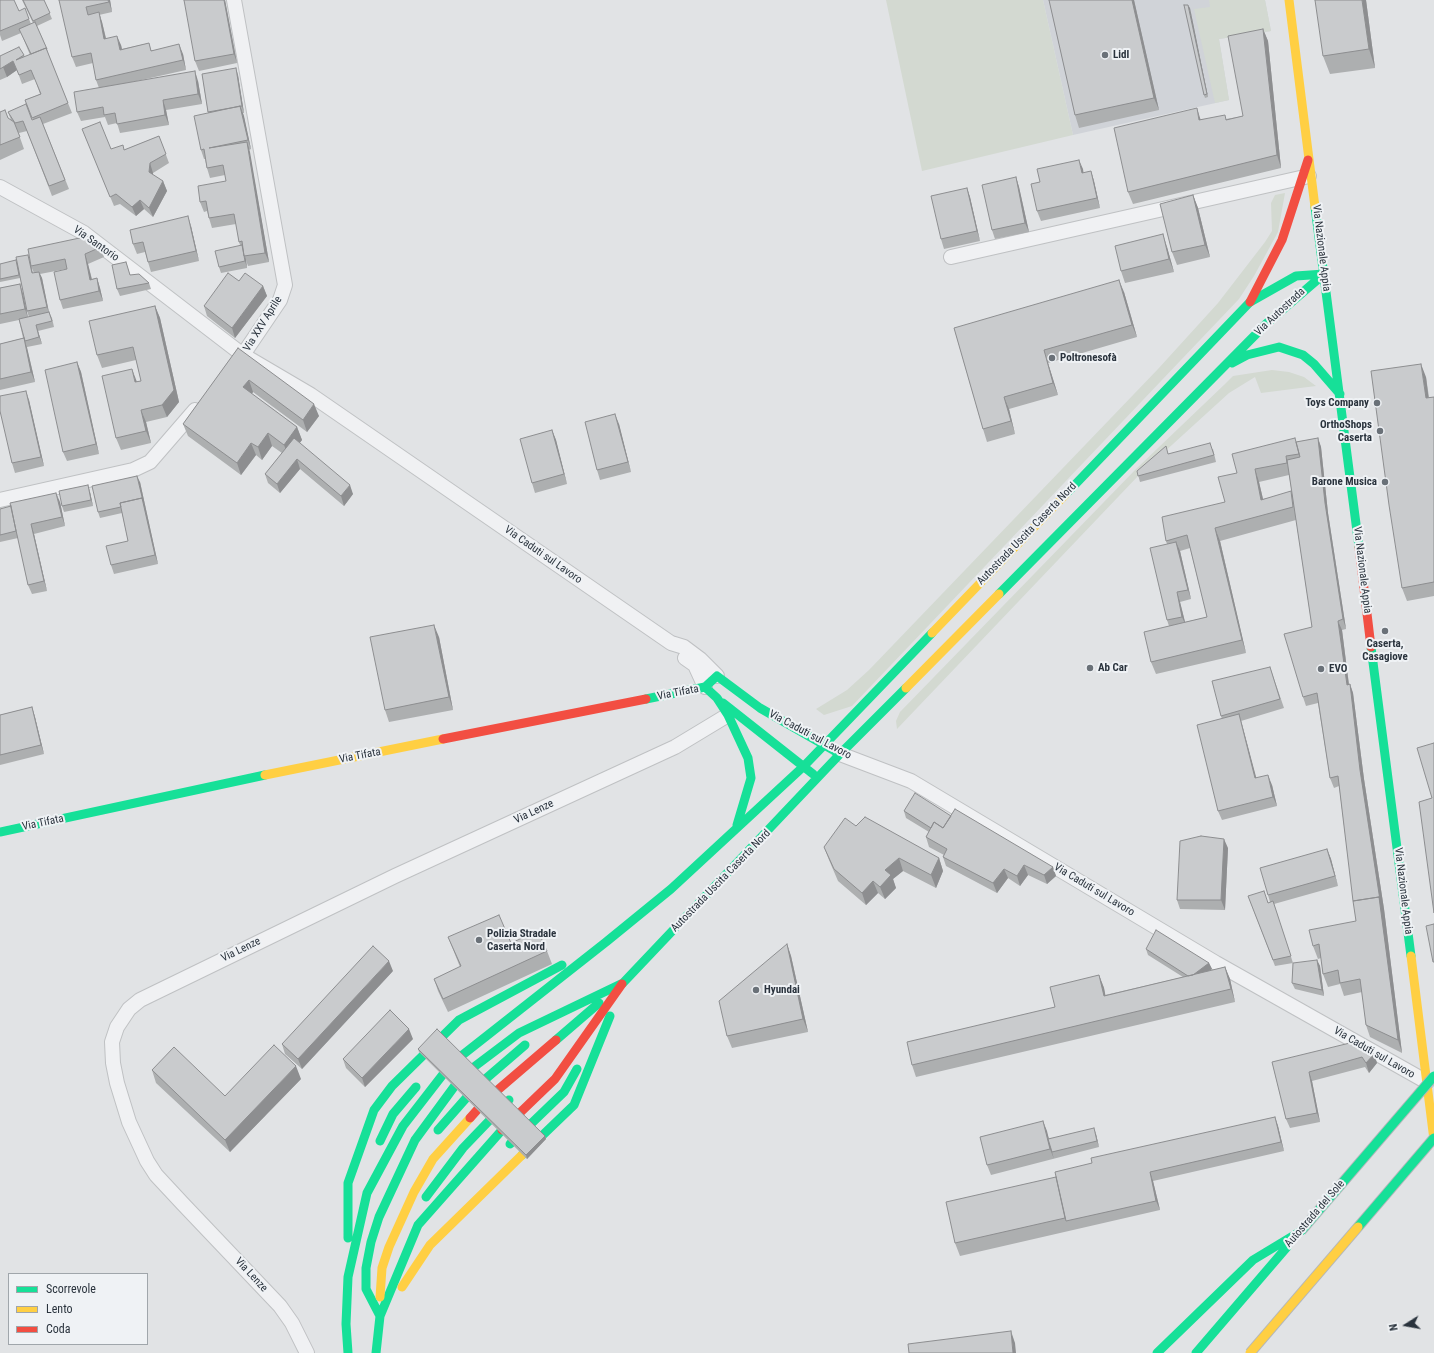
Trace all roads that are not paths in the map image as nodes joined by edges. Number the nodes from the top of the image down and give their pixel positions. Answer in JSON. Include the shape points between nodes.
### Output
{"nodes":[{"id":1,"x":234,"y":0,"type":"edge"},
{"id":2,"x":1289,"y":0,"type":"edge"},
{"id":3,"x":1307,"y":176,"type":"junction"},
{"id":4,"x":0,"y":187,"type":"edge"},
{"id":5,"x":951,"y":257,"type":"dead end"},
{"id":6,"x":1324,"y":274,"type":"junction"},
{"id":7,"x":1250,"y":302,"type":"junction"},
{"id":8,"x":243,"y":355,"type":"junction"},
{"id":9,"x":1220,"y":370,"type":"junction"},
{"id":10,"x":228,"y":373,"type":"edge"},
{"id":11,"x":1340,"y":394,"type":"junction"},
{"id":12,"x":202,"y":403,"type":"edge"},
{"id":13,"x":0,"y":500,"type":"edge"},
{"id":14,"x":671,"y":643,"type":"junction"},
{"id":15,"x":717,"y":676,"type":"junction"},
{"id":16,"x":705,"y":687,"type":"junction"},
{"id":17,"x":717,"y":698,"type":"junction"},
{"id":18,"x":760,"y":708,"type":"junction"},
{"id":19,"x":728,"y":715,"type":"junction"},
{"id":20,"x":749,"y":722,"type":"junction"},
{"id":21,"x":804,"y":733,"type":"junction"},
{"id":22,"x":824,"y":745,"type":"junction"},
{"id":23,"x":840,"y":754,"type":"junction"},
{"id":24,"x":812,"y":757,"type":"junction"},
{"id":25,"x":804,"y":766,"type":"junction"},
{"id":26,"x":815,"y":775,"type":"junction"},
{"id":27,"x":736,"y":826,"type":"junction"},
{"id":28,"x":0,"y":832,"type":"edge"},
{"id":29,"x":606,"y":942,"type":"junction"},
{"id":30,"x":623,"y":983,"type":"junction"},
{"id":31,"x":488,"y":1016,"type":"dead end"},
{"id":32,"x":552,"y":1028,"type":"dead end"},
{"id":33,"x":533,"y":1040,"type":"dead end"},
{"id":34,"x":565,"y":1045,"type":"dead end"},
{"id":35,"x":422,"y":1079,"type":"dead end"},
{"id":36,"x":1430,"y":1079,"type":"edge"},
{"id":37,"x":518,"y":1091,"type":"dead end"},
{"id":38,"x":430,"y":1139,"type":"dead end"},
{"id":39,"x":1434,"y":1139,"type":"edge"},
{"id":40,"x":377,"y":1148,"type":"dead end"},
{"id":41,"x":505,"y":1149,"type":"dead end"},
{"id":42,"x":410,"y":1172,"type":"dead end"},
{"id":43,"x":357,"y":1188,"type":"dead end"},
{"id":44,"x":1301,"y":1231,"type":"junction"},
{"id":45,"x":426,"y":1234,"type":"dead end"},
{"id":46,"x":348,"y":1277,"type":"junction"},
{"id":47,"x":380,"y":1316,"type":"junction"},
{"id":48,"x":307,"y":1353,"type":"edge"},
{"id":49,"x":348,"y":1353,"type":"edge"},
{"id":50,"x":376,"y":1353,"type":"edge"},
{"id":51,"x":1157,"y":1353,"type":"edge"},
{"id":52,"x":1196,"y":1353,"type":"edge"},
{"id":53,"x":1250,"y":1353,"type":"edge"}],
"edges":[{"from":1,"to":8,"type":"street","name":"Via XXV Aprile","via":[[285,285],[280,300]]},
{"from":2,"to":3,"type":"main road","name":"Via Nazionale Appia","via":[[1309,154]]},
{"from":3,"to":5,"type":"street"},
{"from":3,"to":6,"type":"main road","name":"Via Nazionale Appia"},
{"from":3,"to":7,"type":"main road","via":[[1282,240]]},
{"from":4,"to":8,"type":"street","name":"Via Santorio","via":[[84,233]]},
{"from":6,"to":7,"type":"main road","name":"Via Autostrada","via":[[1296,276]]},
{"from":6,"to":9,"type":"main road","name":"Via Autostrada","via":[[1283,308]]},
{"from":6,"to":11,"type":"main road","name":"Via Nazionale Appia"},
{"from":7,"to":22,"type":"main road","name":"Autostrada Uscita Caserta Nord"},
{"from":8,"to":10,"type":"street","name":"Via XXV Aprile"},
{"from":8,"to":14,"type":"street","name":"Via Caduti sul Lavoro","via":[[312,395]]},
{"from":9,"to":11,"type":"main road","name":"Via Autostrada","via":[[1247,355],[1279,347],[1304,355]]},
{"from":9,"to":23,"type":"main road","name":"Autostrada Uscita Caserta Nord"},
{"from":11,"to":36,"type":"main road","name":"Via Nazionale Appia"},
{"from":12,"to":13,"type":"street","via":[[150,462],[133,470]]},
{"from":14,"to":15,"type":"street","name":"Via Caduti sul Lavoro","via":[[684,647]]},
{"from":14,"to":16,"type":"street","via":[[678,654],[695,665]]},
{"from":15,"to":16,"type":"main road","name":"Via Tifata"},
{"from":15,"to":18,"type":"main road","name":"Via Caduti sul Lavoro"},
{"from":16,"to":17,"type":"main road"},
{"from":16,"to":28,"type":"main road","name":"Via Tifata","via":[[314,765]]},
{"from":17,"to":19,"type":"main road"},
{"from":17,"to":20,"type":"main road"},
{"from":18,"to":20,"type":"main road"},
{"from":18,"to":21,"type":"main road","name":"Via Caduti sul Lavoro"},
{"from":19,"to":27,"type":"main road","via":[[748,758],[750,778]]},
{"from":19,"to":48,"type":"street","name":"Via Lenze","via":[[675,747],[395,876],[140,1000],[117,1027],[112,1042],[117,1083],[129,1122],[147,1160],[156,1175],[280,1306]]},
{"from":20,"to":25,"type":"main road"},
{"from":21,"to":22,"type":"main road","name":"Via Caduti sul Lavoro"},
{"from":21,"to":24,"type":"main road"},
{"from":22,"to":23,"type":"main road","name":"Via Caduti sul Lavoro"},
{"from":22,"to":24,"type":"main road","name":"Autostrada Uscita Caserta Nord"},
{"from":23,"to":26,"type":"main road","name":"Autostrada Uscita Caserta Nord"},
{"from":23,"to":36,"type":"street","name":"Via Caduti sul Lavoro","via":[[911,781],[1216,963]]},
{"from":24,"to":25,"type":"main road","name":"Autostrada Uscita Caserta Nord"},
{"from":24,"to":26,"type":"main road"},
{"from":25,"to":26,"type":"main road"},
{"from":25,"to":27,"type":"main road","name":"Autostrada Uscita Caserta Nord"},
{"from":26,"to":30,"type":"main road","name":"Autostrada Uscita Caserta Nord","via":[[754,836],[750,850]]},
{"from":27,"to":29,"type":"main road","name":"Autostrada Uscita Caserta Nord","via":[[670,889]]},
{"from":29,"to":31,"type":"main road"},
{"from":29,"to":46,"type":"main road","via":[[451,1064],[403,1126],[367,1193]]},
{"from":29,"to":46,"type":"main road","via":[[459,1020],[392,1086],[374,1110],[348,1182]]},
{"from":30,"to":32,"type":"main road"},
{"from":30,"to":34,"type":"main road"},
{"from":30,"to":41,"type":"main road","via":[[564,1092]]},
{"from":30,"to":47,"type":"main road","via":[[555,1079],[509,1123],[418,1225]]},
{"from":30,"to":47,"type":"main road","via":[[574,1105],[430,1246]]},
{"from":30,"to":47,"type":"main road","via":[[486,1100],[433,1159],[414,1192],[389,1247],[382,1268]]},
{"from":30,"to":47,"type":"main road","via":[[519,1033],[462,1076],[415,1140],[379,1217],[369,1248],[366,1289]]},
{"from":33,"to":38,"type":"main road","via":[[475,1088]]},
{"from":35,"to":40,"type":"main road","via":[[393,1114]]},
{"from":36,"to":39,"type":"main road","name":"Via Nazionale Appia"},
{"from":36,"to":44,"type":"main road","name":"Autostrada del Sole","bridge":true},
{"from":37,"to":47,"type":"main road","via":[[463,1148],[407,1225],[396,1246]]},
{"from":39,"to":53,"type":"main road","bridge":true},
{"from":42,"to":47,"type":"main road","via":[[388,1218],[374,1268],[373,1289]]},
{"from":43,"to":46,"type":"main road"},
{"from":44,"to":51,"type":"main road","via":[[1253,1260]]},
{"from":44,"to":52,"type":"main road","name":"Autostrada del Sole"},
{"from":45,"to":47,"type":"main road"},
{"from":46,"to":49,"type":"main road"},
{"from":47,"to":50,"type":"main road"}]}
